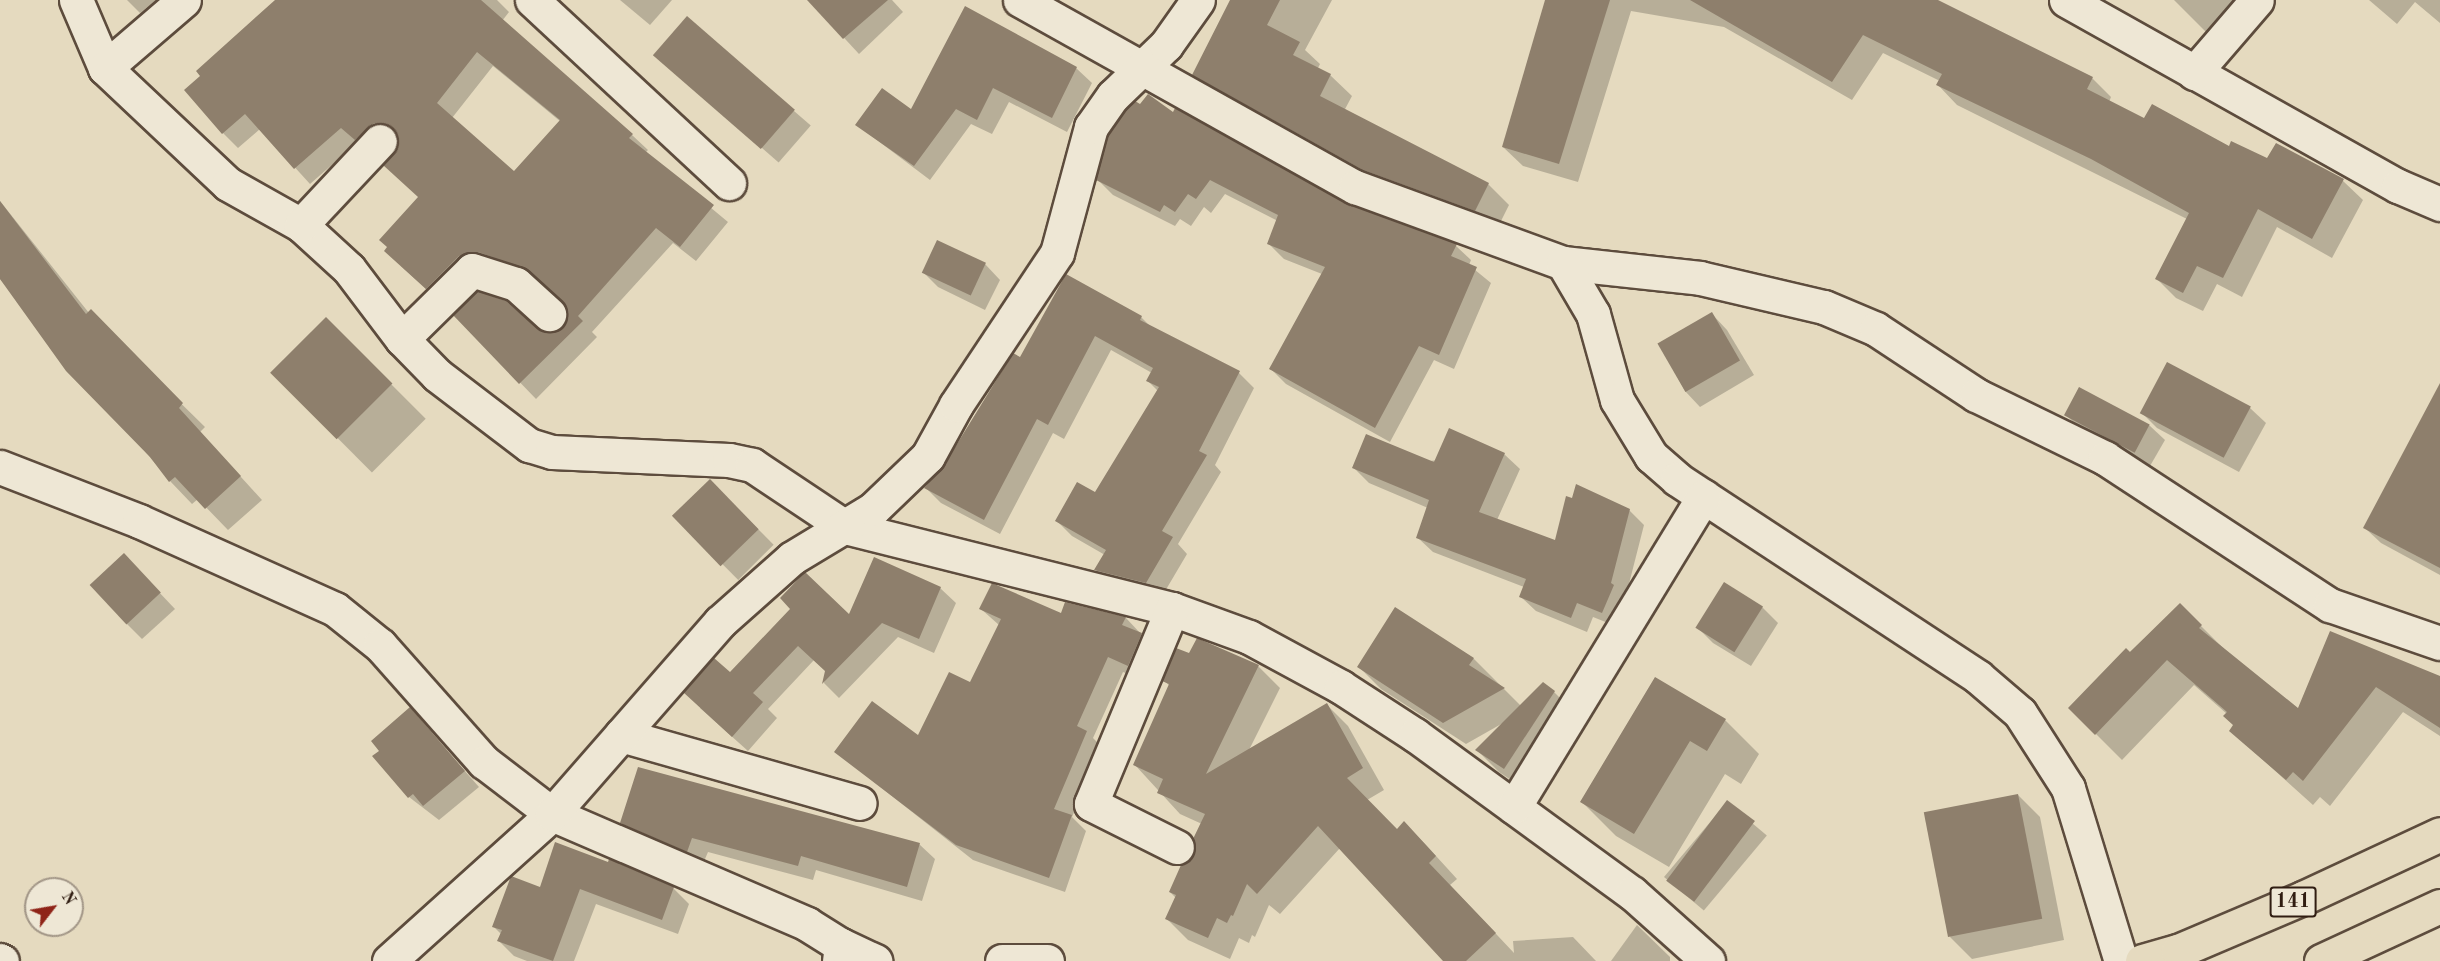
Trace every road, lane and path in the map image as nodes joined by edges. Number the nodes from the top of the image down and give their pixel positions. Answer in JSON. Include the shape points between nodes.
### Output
{"nodes":[{"id":1,"x":76,"y":0,"type":"edge"},
{"id":2,"x":184,"y":0,"type":"edge"},
{"id":3,"x":532,"y":0,"type":"edge"},
{"id":4,"x":1020,"y":0,"type":"edge"},
{"id":5,"x":1198,"y":0,"type":"edge"},
{"id":6,"x":2066,"y":0,"type":"edge"},
{"id":7,"x":2257,"y":0,"type":"edge"},
{"id":8,"x":105,"y":68,"type":"junction"},
{"id":9,"x":1143,"y":68,"type":"junction"},
{"id":10,"x":2194,"y":73,"type":"junction"},
{"id":11,"x":380,"y":141,"type":"dead end"},
{"id":12,"x":729,"y":183,"type":"dead end"},
{"id":13,"x":2440,"y":204,"type":"edge"},
{"id":14,"x":301,"y":225,"type":"junction"},
{"id":15,"x":1563,"y":263,"type":"junction"},
{"id":16,"x":549,"y":314,"type":"dead end"},
{"id":17,"x":402,"y":339,"type":"junction"},
{"id":18,"x":0,"y":467,"type":"edge"},
{"id":19,"x":1704,"y":496,"type":"junction"},
{"id":20,"x":845,"y":527,"type":"junction"},
{"id":21,"x":1172,"y":609,"type":"junction"},
{"id":22,"x":2440,"y":642,"type":"edge"},
{"id":23,"x":621,"y":735,"type":"junction"},
{"id":24,"x":859,"y":803,"type":"dead end"},
{"id":25,"x":1514,"y":807,"type":"junction"},
{"id":26,"x":552,"y":813,"type":"junction"},
{"id":27,"x":2440,"y":834,"type":"edge"},
{"id":28,"x":1177,"y":847,"type":"dead end"},
{"id":29,"x":2440,"y":906,"type":"edge"},
{"id":30,"x":840,"y":953,"type":"edge"},
{"id":31,"x":388,"y":961,"type":"edge"},
{"id":32,"x":875,"y":961,"type":"edge"},
{"id":33,"x":1002,"y":961,"type":"edge"},
{"id":34,"x":1047,"y":961,"type":"edge"},
{"id":35,"x":1708,"y":961,"type":"edge"},
{"id":36,"x":2121,"y":961,"type":"edge"},
{"id":37,"x":2142,"y":961,"type":"edge"},
{"id":38,"x":2321,"y":961,"type":"edge"}],
"edges":[{"from":1,"to":8,"type":"street"},
{"from":2,"to":8,"type":"street"},
{"from":3,"to":12,"type":"street"},
{"from":4,"to":9,"type":"street"},
{"from":5,"to":9,"type":"street"},
{"from":6,"to":10,"type":"street"},
{"from":7,"to":10,"type":"street"},
{"from":8,"to":14,"type":"street","via":[[228,184]]},
{"from":9,"to":15,"type":"street","via":[[1355,187]]},
{"from":9,"to":20,"type":"street","via":[[1113,96],[1091,127],[1057,253],[956,405],[928,456],[873,509]]},
{"from":10,"to":13,"type":"street","via":[[2398,186]]},
{"from":11,"to":14,"type":"street"},
{"from":14,"to":17,"type":"street","via":[[349,269]]},
{"from":15,"to":19,"type":"street","via":[[1593,314],[1617,400],[1634,432],[1651,456]]},
{"from":15,"to":22,"type":"street","via":[[1711,280],[1824,307],[1876,329],[1976,395],[2105,458],[2330,604]]},
{"from":16,"to":17,"type":"street","via":[[516,284],[472,270]]},
{"from":17,"to":20,"type":"street","via":[[437,375],[529,445],[552,452],[729,460],[752,465]]},
{"from":18,"to":26,"type":"street","via":[[139,521],[335,609],[380,645],[484,762]]},
{"from":19,"to":25,"type":"street"},
{"from":19,"to":36,"type":"street","via":[[1978,677],[2020,713],[2068,788]]},
{"from":20,"to":21,"type":"street"},
{"from":20,"to":23,"type":"street","via":[[792,558],[720,622]]},
{"from":21,"to":25,"type":"street","via":[[1249,637],[1341,687]]},
{"from":21,"to":28,"type":"street","via":[[1091,804]]},
{"from":23,"to":24,"type":"street"},
{"from":23,"to":26,"type":"street"},
{"from":25,"to":35,"type":"street","via":[[1632,893]]},
{"from":26,"to":30,"type":"street","via":[[771,907]]},
{"from":26,"to":31,"type":"street"},
{"from":27,"to":37,"type":"highway","number":"141","via":[[2303,898],[2178,951]]},
{"from":29,"to":38,"type":"highway"},
{"from":30,"to":32,"type":"street"},
{"from":33,"to":34,"type":"street"}]}
